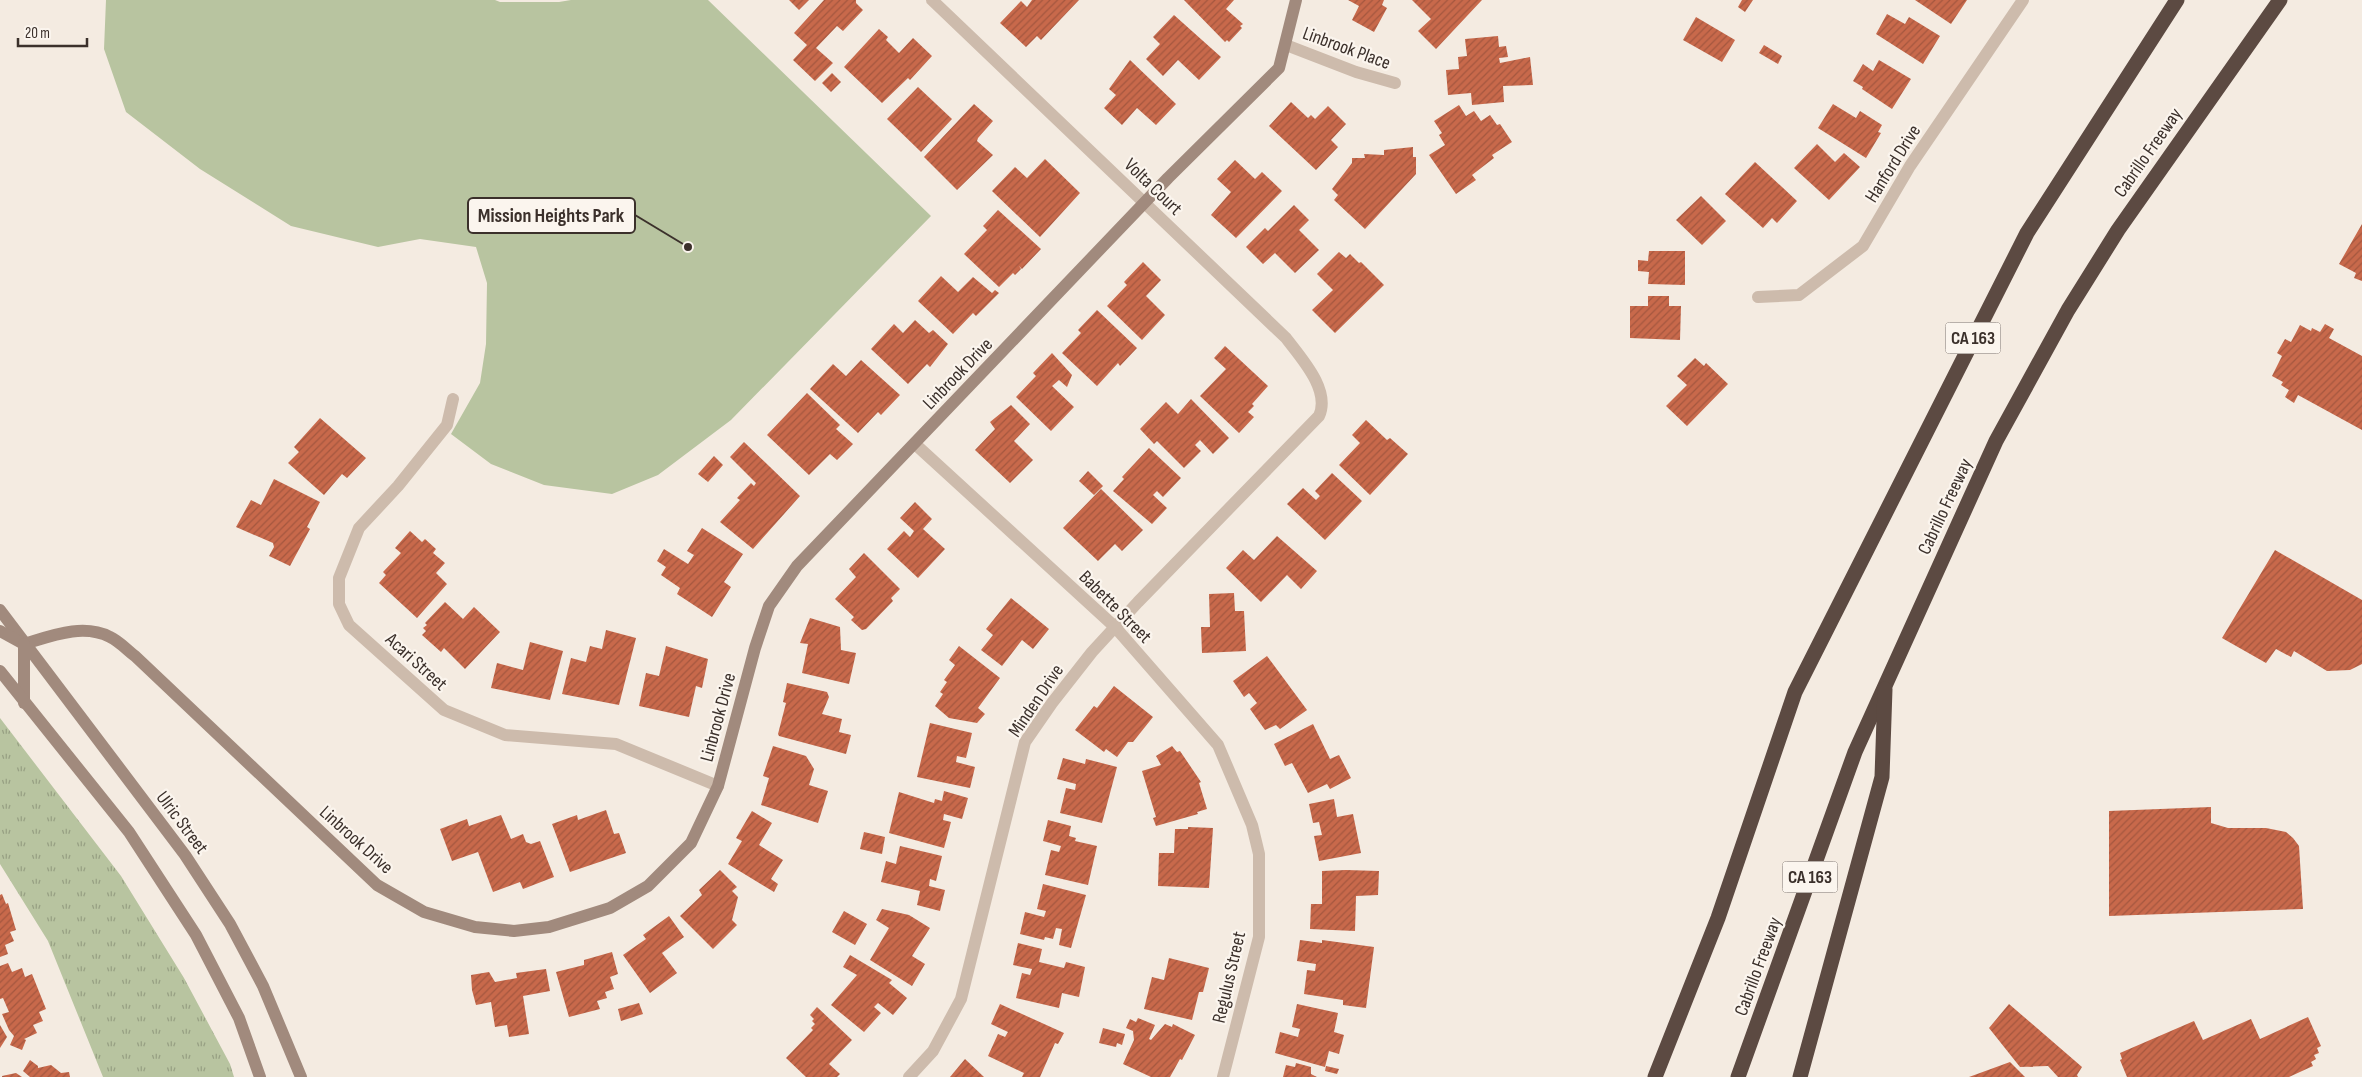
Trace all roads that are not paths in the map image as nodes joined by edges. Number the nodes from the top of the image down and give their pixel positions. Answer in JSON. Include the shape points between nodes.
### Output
{"nodes":[{"id":1,"x":932,"y":0,"type":"edge"},
{"id":2,"x":1296,"y":0,"type":"edge"},
{"id":3,"x":2023,"y":0,"type":"edge"},
{"id":4,"x":2177,"y":0,"type":"edge"},
{"id":5,"x":2280,"y":0,"type":"edge"},
{"id":6,"x":1286,"y":45,"type":"junction"},
{"id":7,"x":1395,"y":83,"type":"dead end"},
{"id":8,"x":1144,"y":202,"type":"junction"},
{"id":9,"x":1758,"y":297,"type":"dead end"},
{"id":10,"x":453,"y":399,"type":"dead end"},
{"id":11,"x":1319,"y":416,"type":"joint"},
{"id":12,"x":914,"y":444,"type":"junction"},
{"id":13,"x":0,"y":610,"type":"edge"},
{"id":14,"x":1115,"y":627,"type":"junction"},
{"id":15,"x":0,"y":631,"type":"edge"},
{"id":16,"x":24,"y":644,"type":"junction"},
{"id":17,"x":0,"y":670,"type":"edge"},
{"id":18,"x":1886,"y":680,"type":"junction"},
{"id":19,"x":24,"y":703,"type":"junction"},
{"id":20,"x":718,"y":786,"type":"junction"},
{"id":21,"x":1252,"y":825,"type":"joint"},
{"id":22,"x":260,"y":1077,"type":"edge"},
{"id":23,"x":301,"y":1077,"type":"edge"},
{"id":24,"x":909,"y":1077,"type":"edge"},
{"id":25,"x":1223,"y":1077,"type":"edge"},
{"id":26,"x":1655,"y":1077,"type":"edge"},
{"id":27,"x":1738,"y":1077,"type":"edge"},
{"id":28,"x":1800,"y":1077,"type":"edge"}],
"edges":[{"from":1,"to":8,"type":"street","name":"Volta Court"},
{"from":2,"to":6,"type":"street","name":"Linbrook Drive"},
{"from":3,"to":9,"type":"street","name":"Hanford Drive","via":[[1910,166],[1863,246],[1799,296]]},
{"from":4,"to":26,"type":"highway","number":"CA 163","via":[[2027,233],[1796,692],[1718,918]]},
{"from":5,"to":18,"type":"highway","name":"Cabrillo Freeway","number":"CA 163","via":[[2118,230],[2068,310],[1996,441]]},
{"from":6,"to":7,"type":"street","name":"Linbrook Place"},
{"from":6,"to":8,"type":"street","name":"Linbrook Drive","via":[[1279,68]]},
{"from":8,"to":11,"type":"street","name":"Volta Court","via":[[1286,338],[1316,379],[1322,408]]},
{"from":8,"to":12,"type":"street","name":"Linbrook Drive"},
{"from":10,"to":20,"type":"street","name":"Acari Street","via":[[447,425],[359,528],[339,578],[339,604],[349,625],[444,710],[505,735],[616,744]]},
{"from":11,"to":14,"type":"street","name":"Minden Drive"},
{"from":12,"to":14,"type":"street","name":"Babette Street"},
{"from":12,"to":20,"type":"street","name":"Linbrook Drive","via":[[797,566],[769,606]]},
{"from":13,"to":16,"type":"street","name":"Ulric Street"},
{"from":14,"to":21,"type":"street","name":"Babette Street","via":[[1218,745]]},
{"from":14,"to":24,"type":"street","name":"Minden Drive","via":[[1052,702],[1025,742],[961,999],[933,1051]]},
{"from":15,"to":16,"type":"street"},
{"from":16,"to":19,"type":"street"},
{"from":16,"to":20,"type":"street","name":"Linbrook Drive","via":[[55,634],[83,630],[110,636],[377,885],[424,912],[475,927],[514,931],[549,927],[610,908],[648,886],[691,843]]},
{"from":16,"to":23,"type":"street","name":"Ulric Street","via":[[185,855],[230,924],[262,986]]},
{"from":17,"to":19,"type":"street"},
{"from":18,"to":27,"type":"highway","name":"Cabrillo Freeway","number":"CA 163","via":[[1855,752]]},
{"from":18,"to":28,"type":"highway","via":[[1882,777]]},
{"from":19,"to":22,"type":"street","via":[[129,832],[196,935],[239,1018]]},
{"from":21,"to":25,"type":"street","name":"Regulus Street","via":[[1259,854],[1259,937]]}]}
